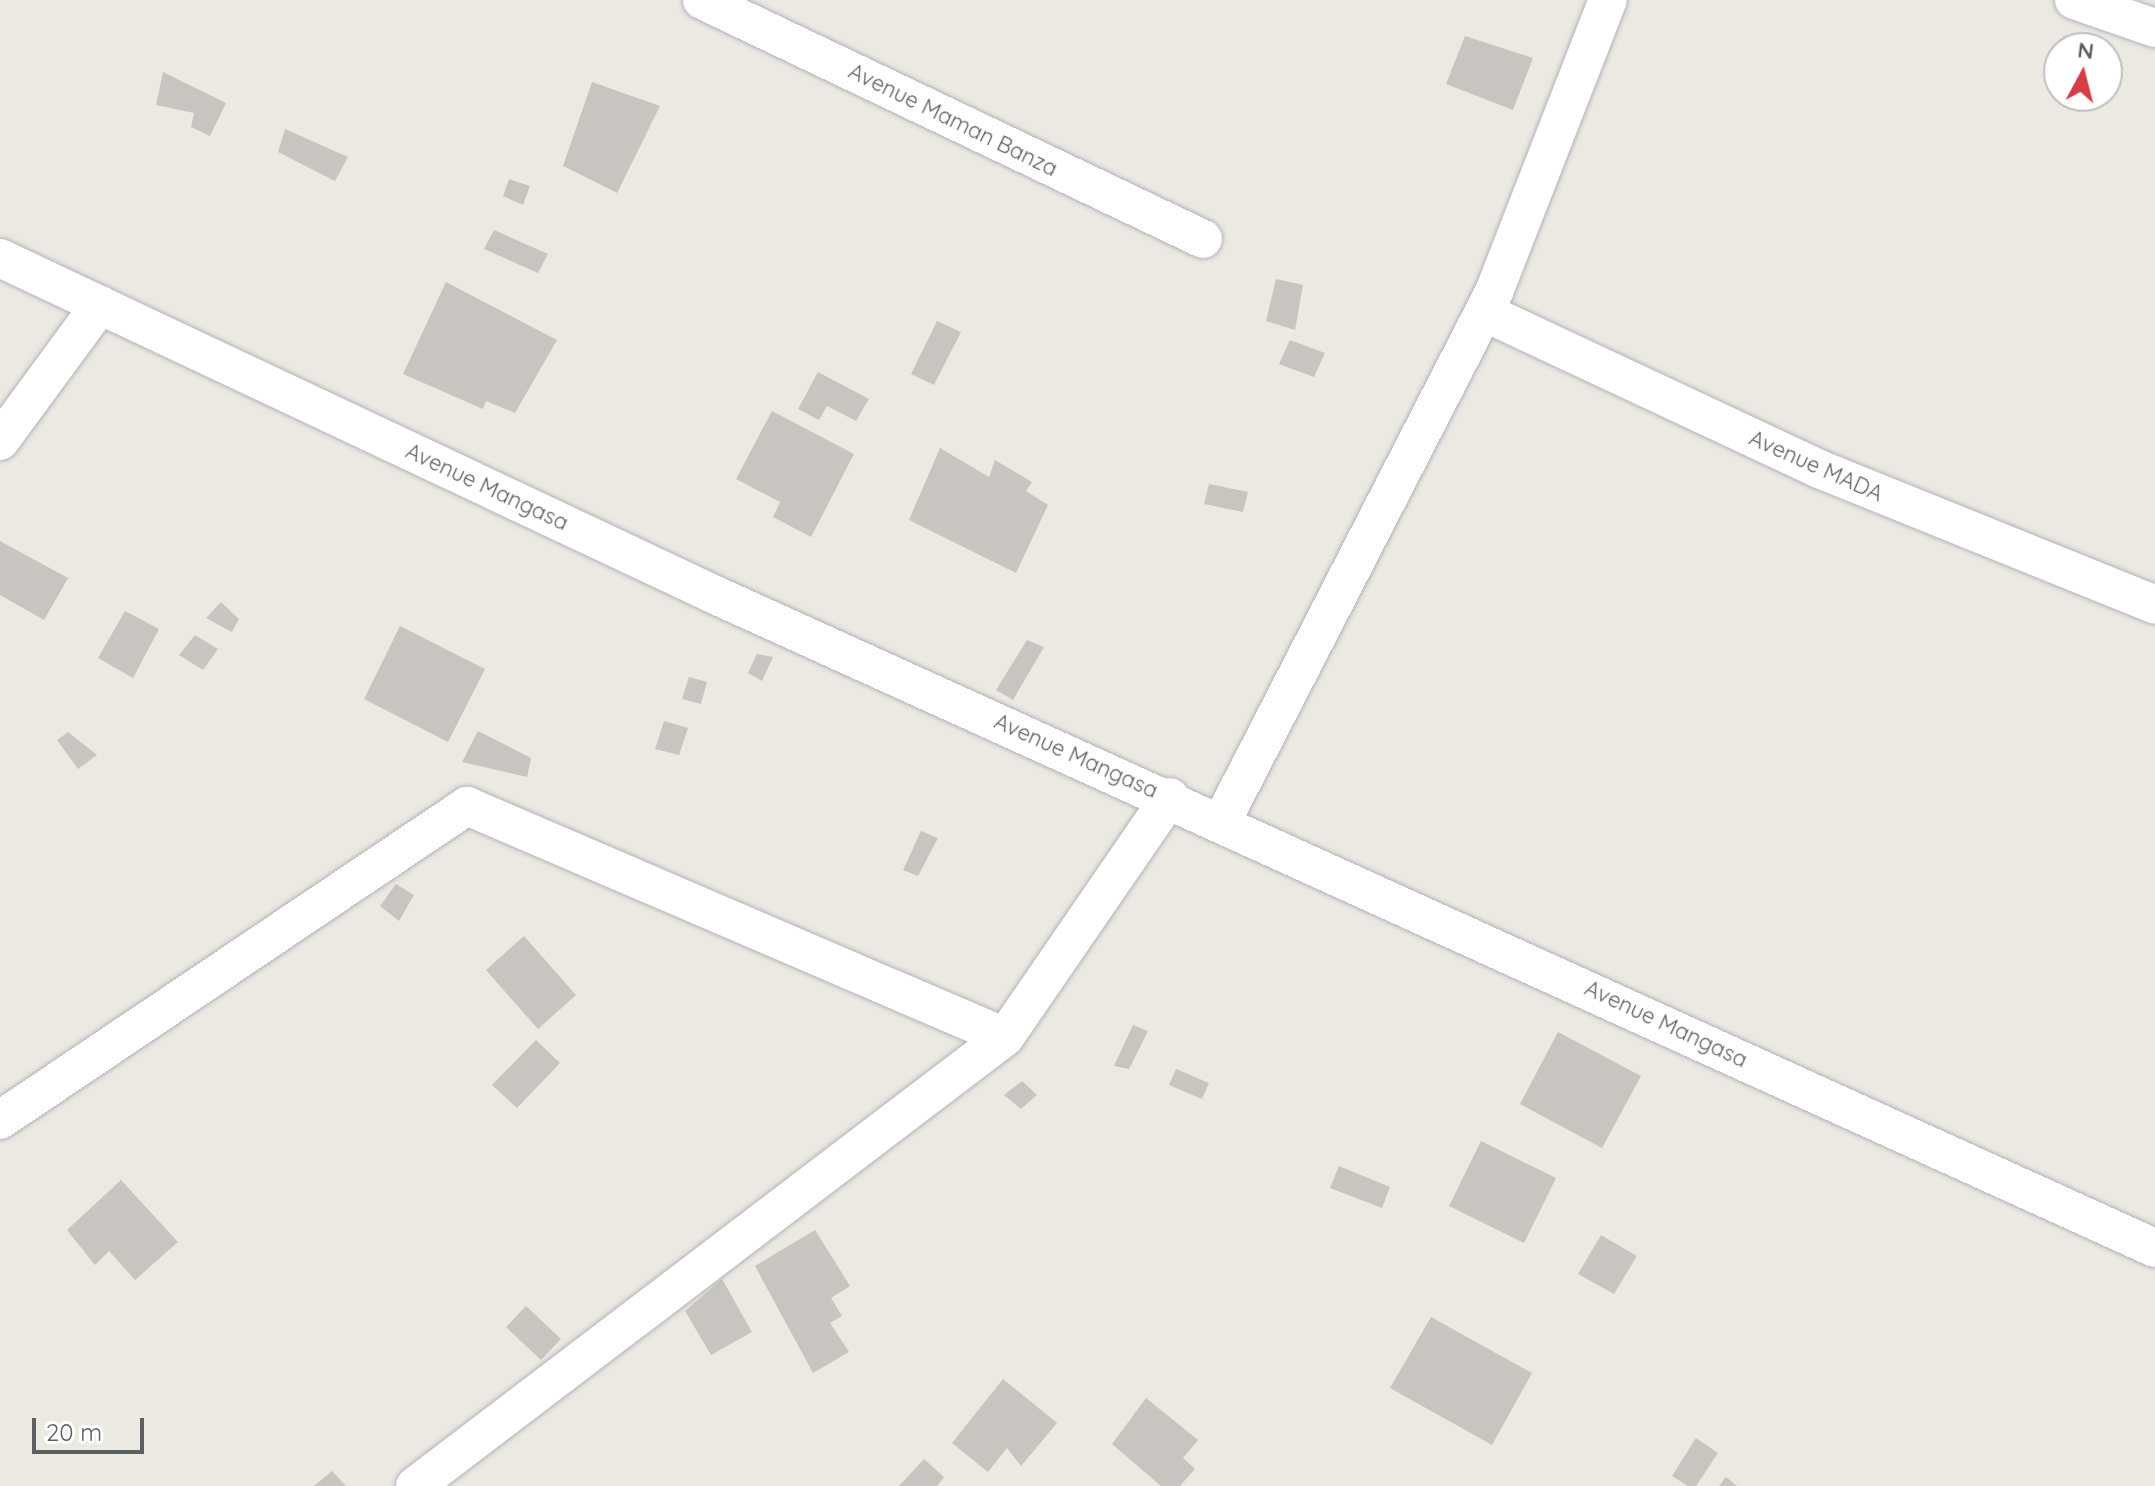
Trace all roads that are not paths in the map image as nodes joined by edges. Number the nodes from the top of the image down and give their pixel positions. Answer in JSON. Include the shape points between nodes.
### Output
{"nodes":[{"id":1,"x":702,"y":0,"type":"edge"},
{"id":2,"x":1608,"y":0,"type":"edge"},
{"id":3,"x":2074,"y":0,"type":"edge"},
{"id":4,"x":2155,"y":28,"type":"edge"},
{"id":5,"x":1203,"y":239,"type":"dead end"},
{"id":6,"x":0,"y":258,"type":"edge"},
{"id":7,"x":100,"y":305,"type":"junction"},
{"id":8,"x":1484,"y":312,"type":"junction"},
{"id":9,"x":0,"y":441,"type":"edge"},
{"id":10,"x":2155,"y":605,"type":"edge"},
{"id":11,"x":1170,"y":797,"type":"junction"},
{"id":12,"x":1222,"y":821,"type":"junction"},
{"id":13,"x":1005,"y":1037,"type":"junction"},
{"id":14,"x":0,"y":1120,"type":"edge"},
{"id":15,"x":2155,"y":1248,"type":"edge"},
{"id":16,"x":415,"y":1486,"type":"edge"}],
"edges":[{"from":1,"to":5,"type":"street","name":"Avenue Maman Banza"},
{"from":2,"to":8,"type":"street"},
{"from":3,"to":4,"type":"street"},
{"from":6,"to":7,"type":"street","name":"Avenue Mangasa"},
{"from":7,"to":9,"type":"street"},
{"from":7,"to":11,"type":"street","name":"Avenue Mangasa","via":[[713,594]]},
{"from":8,"to":10,"type":"street","name":"Avenue MADA","via":[[1819,469]]},
{"from":8,"to":12,"type":"street"},
{"from":11,"to":12,"type":"street","name":"Avenue Mangasa"},
{"from":11,"to":13,"type":"street"},
{"from":12,"to":15,"type":"street","name":"Avenue Mangasa"},
{"from":13,"to":14,"type":"street","via":[[467,806]]},
{"from":13,"to":16,"type":"street"}]}
